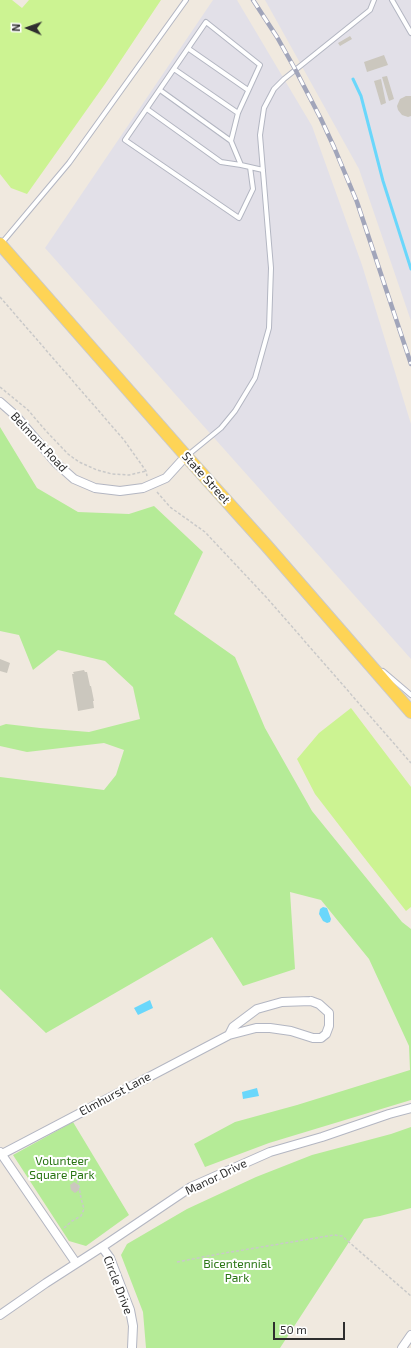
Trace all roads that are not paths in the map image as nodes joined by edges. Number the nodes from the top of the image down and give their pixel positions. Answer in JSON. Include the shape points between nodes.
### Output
{"nodes":[{"id":1,"x":186,"y":0,"type":"edge"},
{"id":2,"x":374,"y":0,"type":"edge"},
{"id":3,"x":392,"y":0,"type":"edge"},
{"id":4,"x":411,"y":33,"type":"edge"},
{"id":5,"x":189,"y":49,"type":"junction"},
{"id":6,"x":174,"y":69,"type":"junction"},
{"id":7,"x":160,"y":90,"type":"junction"},
{"id":8,"x":248,"y":90,"type":"junction"},
{"id":9,"x":147,"y":109,"type":"junction"},
{"id":10,"x":238,"y":113,"type":"junction"},
{"id":11,"x":231,"y":141,"type":"junction"},
{"id":12,"x":241,"y":165,"type":"junction"},
{"id":13,"x":250,"y":167,"type":"junction"},
{"id":14,"x":263,"y":170,"type":"junction"},
{"id":15,"x":0,"y":244,"type":"edge"},
{"id":16,"x":0,"y":402,"type":"edge"},
{"id":17,"x":186,"y":456,"type":"junction"},
{"id":18,"x":355,"y":648,"type":"junction"},
{"id":19,"x":411,"y":695,"type":"edge"},
{"id":20,"x":411,"y":712,"type":"edge"},
{"id":21,"x":229,"y":1035,"type":"junction"},
{"id":22,"x":411,"y":1108,"type":"edge"},
{"id":23,"x":1,"y":1153,"type":"edge"},
{"id":24,"x":102,"y":1247,"type":"junction"},
{"id":25,"x":76,"y":1263,"type":"junction"},
{"id":26,"x":0,"y":1315,"type":"edge"},
{"id":27,"x":411,"y":1335,"type":"edge"},
{"id":28,"x":132,"y":1348,"type":"edge"},
{"id":29,"x":402,"y":1348,"type":"edge"}],
"edges":[{"from":1,"to":15,"type":"lane","via":[[68,163]]},
{"from":2,"to":14,"type":"lane","via":[[370,10],[295,69],[274,89],[264,108],[260,135]]},
{"from":3,"to":4,"type":"lane"},
{"from":5,"to":6,"type":"lane"},
{"from":5,"to":8,"type":"lane"},
{"from":5,"to":8,"type":"lane","via":[[206,22],[260,65]]},
{"from":6,"to":7,"type":"lane"},
{"from":6,"to":10,"type":"lane"},
{"from":7,"to":9,"type":"lane"},
{"from":7,"to":11,"type":"lane"},
{"from":8,"to":10,"type":"lane"},
{"from":9,"to":12,"type":"lane","via":[[221,162]]},
{"from":9,"to":13,"type":"lane","via":[[125,140],[239,218],[252,189]]},
{"from":10,"to":11,"type":"lane"},
{"from":11,"to":12,"type":"lane"},
{"from":12,"to":13,"type":"lane"},
{"from":13,"to":14,"type":"lane"},
{"from":14,"to":17,"type":"lane","via":[[271,268],[269,328],[255,378],[235,411],[221,428]]},
{"from":15,"to":17,"type":"main road","name":"State Street"},
{"from":16,"to":17,"type":"street","name":"Belmont Road","via":[[16,416],[56,463],[74,479],[95,488],[120,491],[144,488],[166,478]]},
{"from":17,"to":18,"type":"main road","name":"State Street"},
{"from":18,"to":19,"type":"lane"},
{"from":18,"to":20,"type":"main road","name":"State Street"},
{"from":21,"to":21,"type":"street","name":"Elmhurst Lane","via":[[256,1028],[270,1028],[321,1038],[329,1026],[329,1013],[311,1001],[271,1004],[256,1009],[234,1027]]},
{"from":21,"to":23,"type":"street","name":"Elmhurst Lane"},
{"from":22,"to":24,"type":"street","name":"Manor Drive","via":[[270,1152],[191,1187]]},
{"from":23,"to":25,"type":"street"},
{"from":24,"to":25,"type":"street","name":"Manor Drive"},
{"from":24,"to":28,"type":"street","name":"Circle Drive","via":[[110,1258],[130,1310],[133,1326]]},
{"from":25,"to":26,"type":"street","name":"Manor Drive"},
{"from":27,"to":29,"type":"street"}]}
